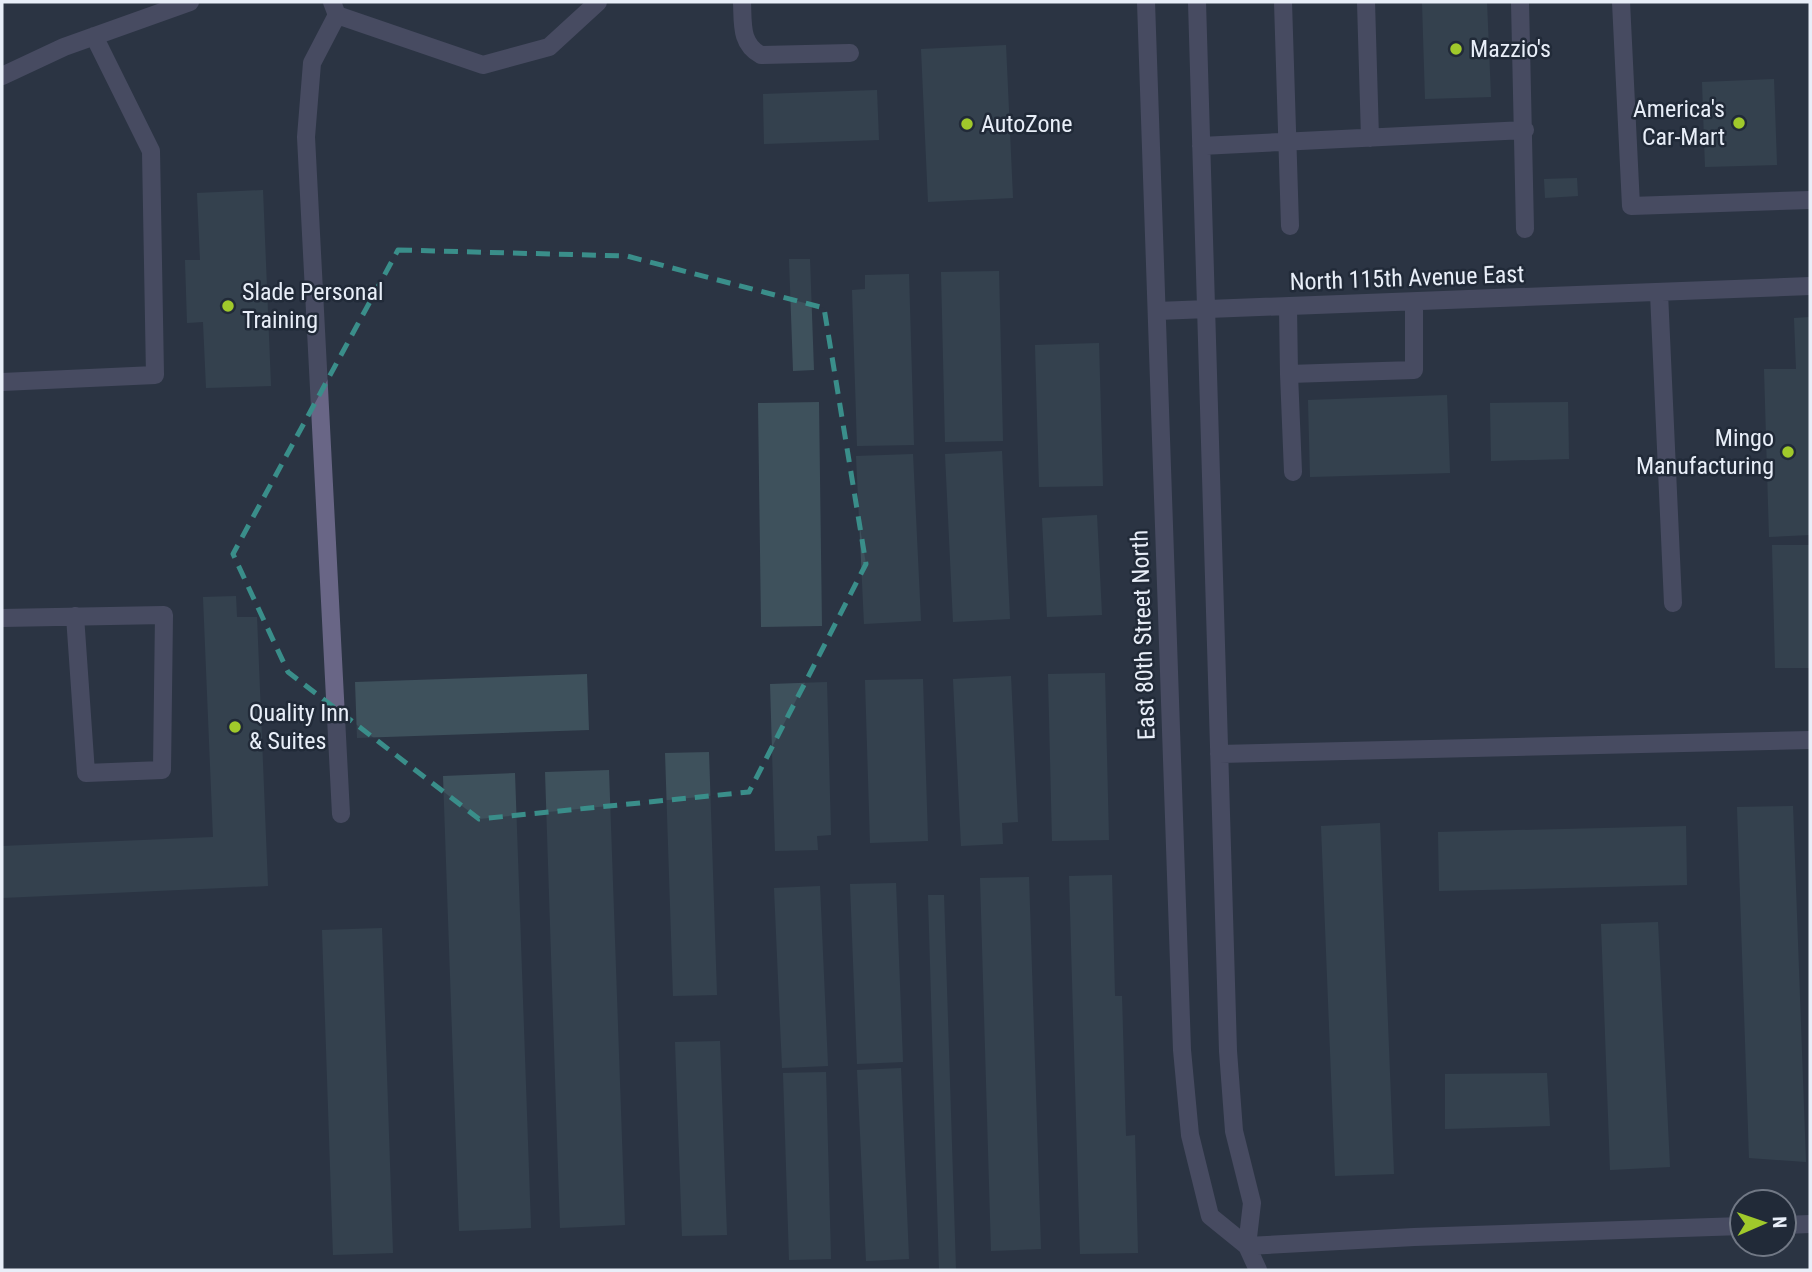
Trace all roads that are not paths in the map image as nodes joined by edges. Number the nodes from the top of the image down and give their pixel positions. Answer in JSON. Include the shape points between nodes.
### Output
{"nodes":[{"id":1,"x":190,"y":2,"type":"edge"},
{"id":2,"x":598,"y":2,"type":"edge"},
{"id":3,"x":742,"y":2,"type":"edge"},
{"id":4,"x":1146,"y":2,"type":"edge"},
{"id":5,"x":1197,"y":2,"type":"edge"},
{"id":6,"x":1283,"y":2,"type":"edge"},
{"id":7,"x":1366,"y":2,"type":"edge"},
{"id":8,"x":1520,"y":2,"type":"edge"},
{"id":9,"x":1622,"y":2,"type":"edge"},
{"id":10,"x":334,"y":8,"type":"edge"},
{"id":11,"x":94,"y":36,"type":"junction"},
{"id":12,"x":850,"y":53,"type":"dead end"},
{"id":13,"x":2,"y":76,"type":"edge"},
{"id":14,"x":1525,"y":130,"type":"junction"},
{"id":15,"x":1370,"y":138,"type":"junction"},
{"id":16,"x":1288,"y":142,"type":"junction"},
{"id":17,"x":1201,"y":146,"type":"junction"},
{"id":18,"x":1810,"y":200,"type":"edge"},
{"id":19,"x":1290,"y":226,"type":"dead end"},
{"id":20,"x":1525,"y":229,"type":"dead end"},
{"id":21,"x":1810,"y":286,"type":"edge"},
{"id":22,"x":1659,"y":293,"type":"junction"},
{"id":23,"x":1414,"y":302,"type":"junction"},
{"id":24,"x":1288,"y":307,"type":"junction"},
{"id":25,"x":1206,"y":310,"type":"junction"},
{"id":26,"x":1157,"y":311,"type":"junction"},
{"id":27,"x":1289,"y":374,"type":"junction"},
{"id":28,"x":2,"y":382,"type":"edge"},
{"id":29,"x":1293,"y":472,"type":"dead end"},
{"id":30,"x":1673,"y":603,"type":"dead end"},
{"id":31,"x":75,"y":617,"type":"junction"},
{"id":32,"x":2,"y":618,"type":"edge"},
{"id":33,"x":1810,"y":740,"type":"edge"},
{"id":34,"x":1219,"y":754,"type":"junction"},
{"id":35,"x":341,"y":814,"type":"dead end"},
{"id":36,"x":1728,"y":1226,"type":"edge"},
{"id":37,"x":1247,"y":1246,"type":"junction"},
{"id":38,"x":1258,"y":1270,"type":"edge"}],
"edges":[{"from":1,"to":11,"type":"street"},
{"from":2,"to":10,"type":"street","via":[[549,47],[483,65]]},
{"from":3,"to":12,"type":"street","via":[[744,38],[761,55]]},
{"from":4,"to":26,"type":"street","name":"East 80th Street North"},
{"from":5,"to":17,"type":"street"},
{"from":6,"to":16,"type":"street"},
{"from":7,"to":15,"type":"street"},
{"from":8,"to":14,"type":"street"},
{"from":9,"to":18,"type":"street","via":[[1631,206]]},
{"from":10,"to":35,"type":"street","via":[[312,63],[306,137]]},
{"from":11,"to":13,"type":"street"},
{"from":11,"to":28,"type":"street","via":[[151,151],[155,375]]},
{"from":14,"to":15,"type":"street"},
{"from":14,"to":20,"type":"street"},
{"from":15,"to":16,"type":"street"},
{"from":16,"to":17,"type":"street"},
{"from":16,"to":19,"type":"street"},
{"from":17,"to":25,"type":"street"},
{"from":21,"to":22,"type":"street","name":"North 115th Avenue East"},
{"from":22,"to":23,"type":"street","name":"North 115th Avenue East"},
{"from":22,"to":30,"type":"street"},
{"from":23,"to":24,"type":"street","name":"North 115th Avenue East"},
{"from":23,"to":27,"type":"street","via":[[1415,370]]},
{"from":24,"to":25,"type":"street","name":"North 115th Avenue East"},
{"from":24,"to":27,"type":"street"},
{"from":25,"to":26,"type":"street","name":"North 115th Avenue East"},
{"from":25,"to":34,"type":"street"},
{"from":26,"to":37,"type":"street","name":"East 80th Street North","via":[[1182,1050],[1190,1135],[1210,1216]]},
{"from":27,"to":29,"type":"street"},
{"from":31,"to":31,"type":"street","via":[[164,615],[162,770],[86,773]]},
{"from":31,"to":32,"type":"street"},
{"from":33,"to":34,"type":"street"},
{"from":34,"to":37,"type":"street","via":[[1228,1051],[1234,1131],[1252,1203]]},
{"from":36,"to":37,"type":"street"},
{"from":37,"to":38,"type":"street","name":"East 80th Street North"}]}
